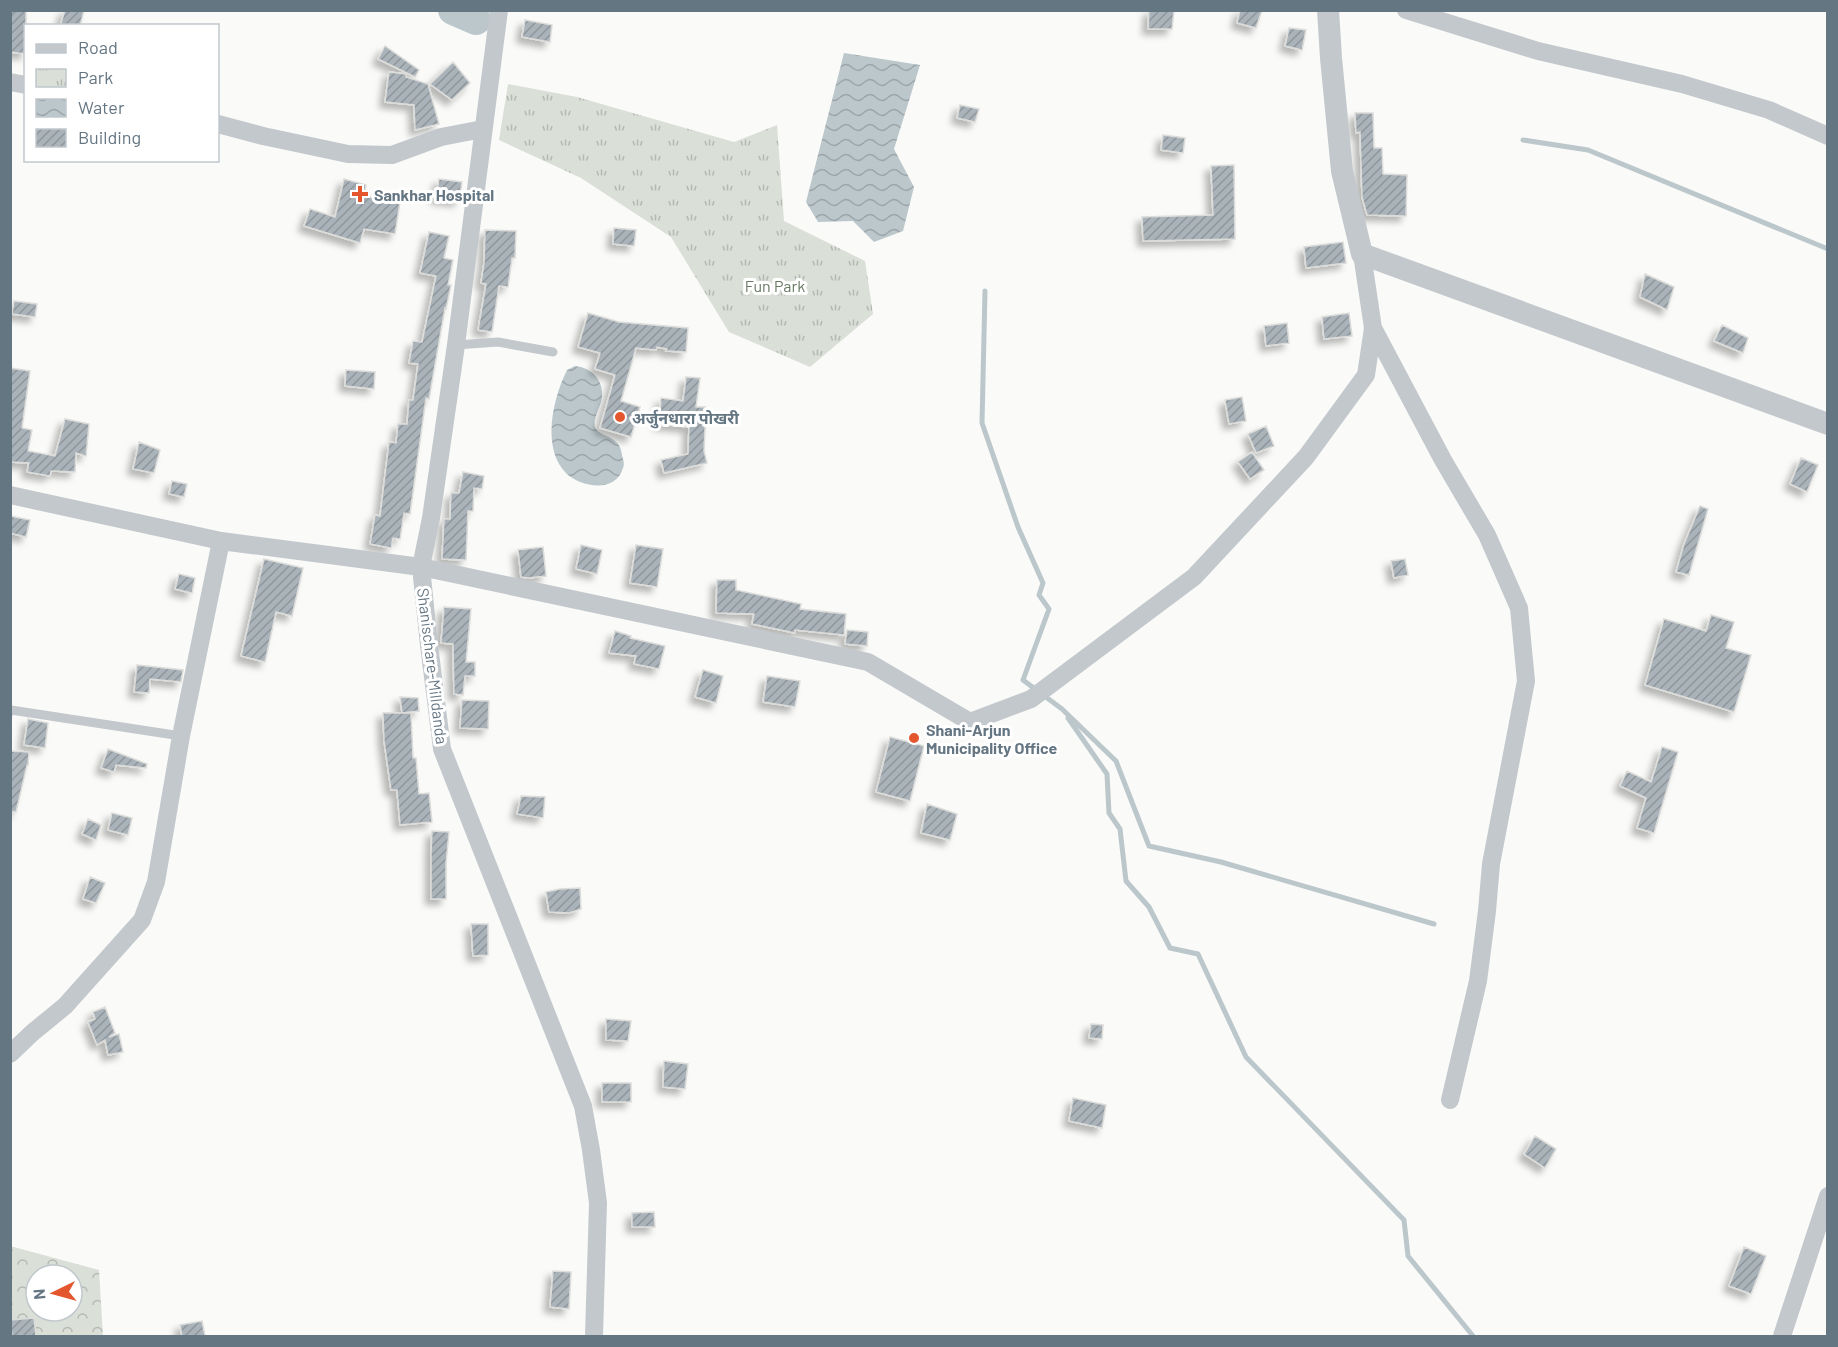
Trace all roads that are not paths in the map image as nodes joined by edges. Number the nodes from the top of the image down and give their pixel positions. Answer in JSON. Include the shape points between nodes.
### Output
{"nodes":[{"id":1,"x":499,"y":10,"type":"edge"},
{"id":2,"x":1328,"y":10,"type":"edge"},
{"id":3,"x":1406,"y":10,"type":"edge"},
{"id":4,"x":219,"y":124,"type":"edge"},
{"id":5,"x":483,"y":129,"type":"junction"},
{"id":6,"x":1827,"y":136,"type":"edge"},
{"id":7,"x":1362,"y":254,"type":"junction"},
{"id":8,"x":1373,"y":328,"type":"junction"},
{"id":9,"x":456,"y":345,"type":"junction"},
{"id":10,"x":553,"y":352,"type":"dead end"},
{"id":11,"x":1827,"y":424,"type":"edge"},
{"id":12,"x":10,"y":495,"type":"edge"},
{"id":13,"x":221,"y":541,"type":"junction"},
{"id":14,"x":421,"y":567,"type":"junction"},
{"id":15,"x":10,"y":712,"type":"edge"},
{"id":16,"x":181,"y":736,"type":"junction"},
{"id":17,"x":10,"y":1054,"type":"edge"},
{"id":18,"x":1450,"y":1100,"type":"dead end"},
{"id":19,"x":1827,"y":1196,"type":"edge"},
{"id":20,"x":594,"y":1336,"type":"edge"},
{"id":21,"x":1782,"y":1336,"type":"edge"}],
"edges":[{"from":1,"to":5,"type":"street","name":"Shanischare-Milldanda"},
{"from":2,"to":7,"type":"street","via":[[1342,171]]},
{"from":3,"to":6,"type":"street","via":[[1538,51],[1682,84],[1769,110]]},
{"from":4,"to":5,"type":"street","via":[[348,154],[392,155],[441,137]]},
{"from":5,"to":9,"type":"street","name":"Shanischare-Milldanda"},
{"from":7,"to":8,"type":"street"},
{"from":7,"to":11,"type":"street"},
{"from":8,"to":14,"type":"street","via":[[1366,375],[1306,457],[1194,578],[1031,699],[970,722],[868,662]]},
{"from":8,"to":18,"type":"street","via":[[1486,535],[1519,608],[1526,681],[1491,864],[1478,981]]},
{"from":9,"to":10,"type":"lane","via":[[498,342]]},
{"from":9,"to":14,"type":"street","name":"Shanischare-Milldanda"},
{"from":12,"to":13,"type":"street"},
{"from":13,"to":14,"type":"street"},
{"from":13,"to":16,"type":"street"},
{"from":14,"to":20,"type":"street","name":"Shanischare-Milldanda","via":[[442,749],[583,1106],[597,1203]]},
{"from":15,"to":16,"type":"lane"},
{"from":16,"to":17,"type":"street","via":[[156,882],[142,920],[65,1006]]},
{"from":19,"to":21,"type":"street"}]}
